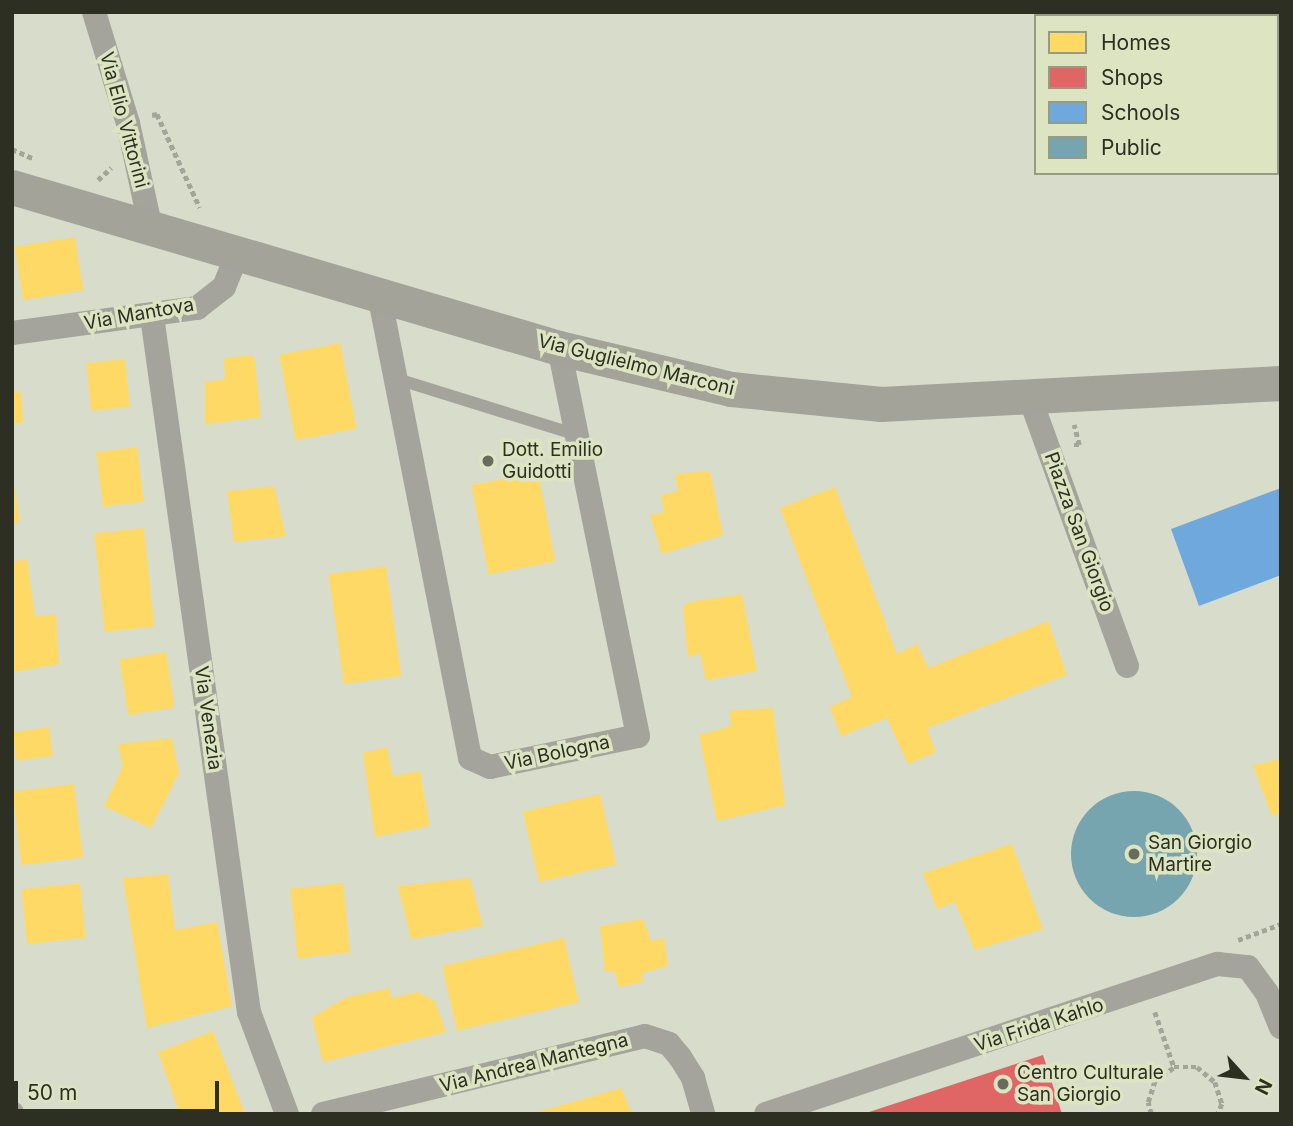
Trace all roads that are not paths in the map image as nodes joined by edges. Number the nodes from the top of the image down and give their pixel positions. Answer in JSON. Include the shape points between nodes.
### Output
{"nodes":[{"id":1,"x":94,"y":12,"type":"edge"},
{"id":2,"x":12,"y":187,"type":"edge"},
{"id":3,"x":152,"y":229,"type":"junction"},
{"id":4,"x":238,"y":252,"type":"junction"},
{"id":5,"x":379,"y":294,"type":"junction"},
{"id":6,"x":152,"y":316,"type":"junction"},
{"id":7,"x":12,"y":333,"type":"edge"},
{"id":8,"x":559,"y":348,"type":"junction"},
{"id":9,"x":392,"y":378,"type":"junction"},
{"id":10,"x":1281,"y":383,"type":"edge"},
{"id":11,"x":1030,"y":398,"type":"junction"},
{"id":12,"x":577,"y":435,"type":"junction"},
{"id":13,"x":1126,"y":666,"type":"dead end"},
{"id":14,"x":1281,"y":1027,"type":"edge"},
{"id":15,"x":288,"y":1114,"type":"edge"},
{"id":16,"x":323,"y":1114,"type":"edge"},
{"id":17,"x":703,"y":1114,"type":"edge"},
{"id":18,"x":766,"y":1114,"type":"edge"}],
"edges":[{"from":1,"to":3,"type":"street","name":"Via Elio Vittorini","via":[[128,123]]},
{"from":2,"to":3,"type":"main road","name":"Via Guglielmo Marconi"},
{"from":3,"to":4,"type":"main road","name":"Via Guglielmo Marconi"},
{"from":4,"to":5,"type":"main road","name":"Via Guglielmo Marconi"},
{"from":4,"to":6,"type":"street","name":"Via Mantova","via":[[224,287],[197,308]]},
{"from":5,"to":8,"type":"main road","name":"Via Guglielmo Marconi"},
{"from":5,"to":9,"type":"street","name":"Via Bologna"},
{"from":6,"to":7,"type":"street","name":"Via Mantova"},
{"from":6,"to":15,"type":"street","name":"Via Venezia","via":[[249,1012]]},
{"from":8,"to":11,"type":"main road","name":"Via Guglielmo Marconi","via":[[731,389],[881,404]]},
{"from":8,"to":12,"type":"street","name":"Via Bologna"},
{"from":9,"to":12,"type":"lane"},
{"from":9,"to":12,"type":"street","name":"Via Bologna","via":[[470,758],[490,767],[638,736]]},
{"from":10,"to":11,"type":"main road","name":"Via Guglielmo Marconi"},
{"from":11,"to":13,"type":"street","name":"Piazza San Giorgio"},
{"from":14,"to":18,"type":"street","name":"Via Frida Kahlo","via":[[1267,993],[1248,967],[1218,964]]},
{"from":16,"to":17,"type":"street","name":"Via Andrea Mantegna","via":[[645,1036],[669,1044],[680,1057],[693,1078]]}]}
